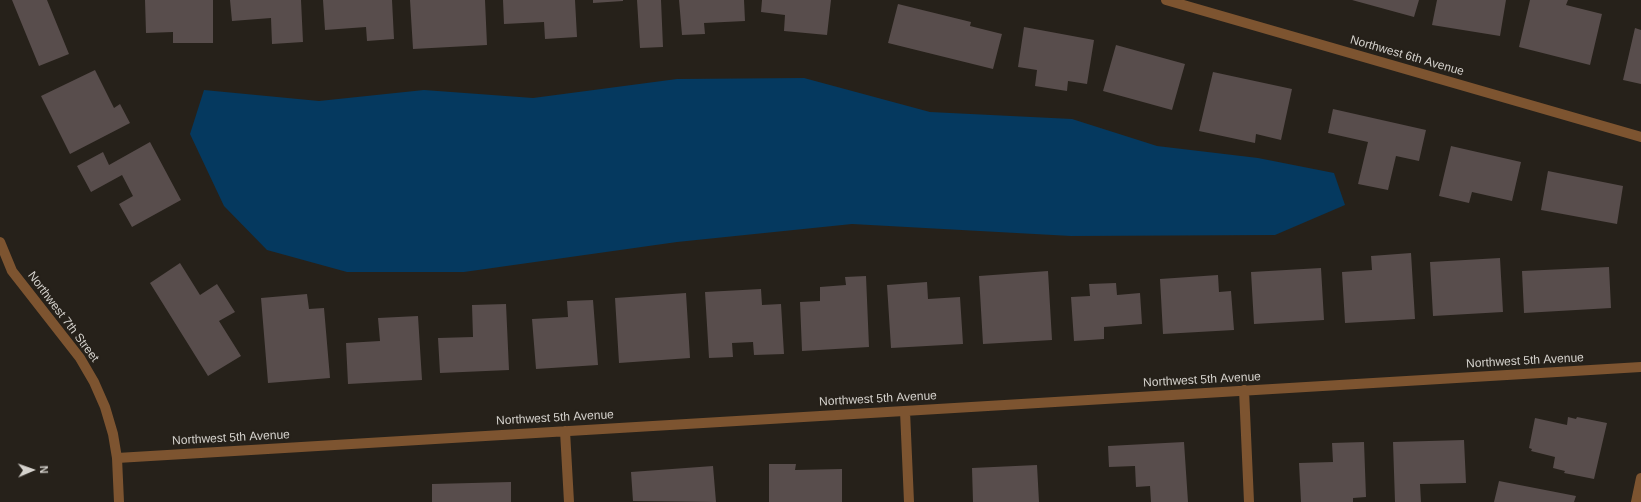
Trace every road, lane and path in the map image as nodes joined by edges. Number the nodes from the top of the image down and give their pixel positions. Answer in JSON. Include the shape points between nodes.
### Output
{"nodes":[{"id":1,"x":1166,"y":0,"type":"edge"},
{"id":2,"x":1641,"y":137,"type":"edge"},
{"id":3,"x":0,"y":242,"type":"edge"},
{"id":4,"x":0,"y":266,"type":"edge"},
{"id":5,"x":12,"y":271,"type":"junction"},
{"id":6,"x":1641,"y":367,"type":"edge"},
{"id":7,"x":1244,"y":390,"type":"junction"},
{"id":8,"x":905,"y":411,"type":"junction"},
{"id":9,"x":565,"y":431,"type":"junction"},
{"id":10,"x":117,"y":458,"type":"junction"},
{"id":11,"x":1641,"y":478,"type":"edge"},
{"id":12,"x":119,"y":502,"type":"edge"},
{"id":13,"x":568,"y":502,"type":"edge"},
{"id":14,"x":909,"y":502,"type":"edge"},
{"id":15,"x":1249,"y":502,"type":"edge"},
{"id":16,"x":1636,"y":502,"type":"edge"}],
"edges":[{"from":1,"to":2,"type":"street","name":"Northwest 6th Avenue"},
{"from":3,"to":5,"type":"street","name":"Northwest 7th Street"},
{"from":4,"to":5,"type":"street"},
{"from":5,"to":10,"type":"street","name":"Northwest 7th Street","via":[[80,358],[94,382],[109,421]]},
{"from":6,"to":7,"type":"street","name":"Northwest 5th Avenue"},
{"from":7,"to":8,"type":"street","name":"Northwest 5th Avenue"},
{"from":7,"to":15,"type":"street"},
{"from":8,"to":9,"type":"street","name":"Northwest 5th Avenue"},
{"from":8,"to":14,"type":"street"},
{"from":9,"to":10,"type":"street","name":"Northwest 5th Avenue"},
{"from":9,"to":13,"type":"street"},
{"from":10,"to":12,"type":"street","name":"Northwest 7th Street"},
{"from":11,"to":16,"type":"street"}]}
